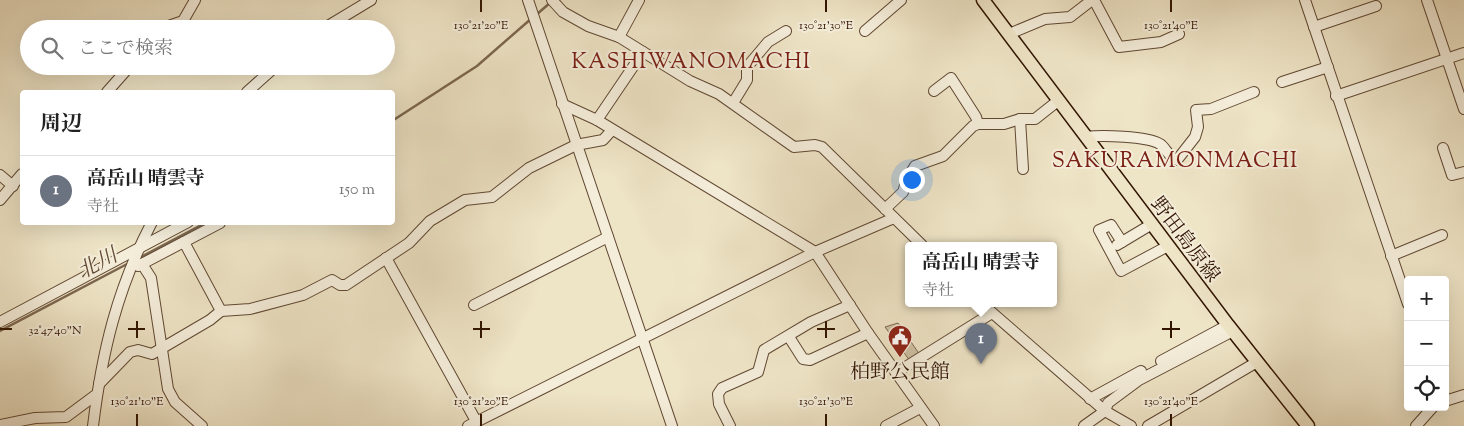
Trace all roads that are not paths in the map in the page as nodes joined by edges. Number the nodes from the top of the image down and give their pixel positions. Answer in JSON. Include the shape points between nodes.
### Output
{"nodes":[{"id":1,"x":196,"y":0,"type":"edge"},
{"id":2,"x":371,"y":0,"type":"edge"},
{"id":3,"x":639,"y":0,"type":"edge"},
{"id":4,"x":901,"y":0,"type":"edge"},
{"id":5,"x":1093,"y":0,"type":"edge"},
{"id":6,"x":1305,"y":0,"type":"edge"},
{"id":7,"x":1427,"y":0,"type":"edge"},
{"id":8,"x":553,"y":2,"type":"edge"},
{"id":9,"x":987,"y":2,"type":"edge"},
{"id":10,"x":529,"y":3,"type":"edge"},
{"id":11,"x":1370,"y":5,"type":"edge"},
{"id":12,"x":183,"y":20,"type":"edge"},
{"id":13,"x":338,"y":20,"type":"edge"},
{"id":14,"x":1314,"y":27,"type":"junction"},
{"id":15,"x":786,"y":30,"type":"dead end"},
{"id":16,"x":865,"y":31,"type":"dead end"},
{"id":17,"x":1009,"y":34,"type":"junction"},
{"id":18,"x":1179,"y":34,"type":"dead end"},
{"id":19,"x":620,"y":38,"type":"junction"},
{"id":20,"x":643,"y":52,"type":"junction"},
{"id":21,"x":1464,"y":53,"type":"edge"},
{"id":22,"x":1447,"y":59,"type":"junction"},
{"id":23,"x":1328,"y":67,"type":"junction"},
{"id":24,"x":123,"y":75,"type":"edge"},
{"id":25,"x":266,"y":75,"type":"edge"},
{"id":26,"x":1282,"y":82,"type":"dead end"},
{"id":27,"x":112,"y":90,"type":"edge"},
{"id":28,"x":249,"y":90,"type":"edge"},
{"id":29,"x":934,"y":91,"type":"dead end"},
{"id":30,"x":1254,"y":92,"type":"dead end"},
{"id":31,"x":1336,"y":96,"type":"junction"},
{"id":32,"x":1058,"y":100,"type":"junction"},
{"id":33,"x":733,"y":103,"type":"junction"},
{"id":34,"x":562,"y":104,"type":"junction"},
{"id":35,"x":1464,"y":108,"type":"edge"},
{"id":36,"x":1020,"y":119,"type":"junction"},
{"id":37,"x":597,"y":120,"type":"junction"},
{"id":38,"x":978,"y":124,"type":"junction"},
{"id":39,"x":612,"y":130,"type":"junction"},
{"id":40,"x":1086,"y":136,"type":"junction"},
{"id":41,"x":576,"y":145,"type":"junction"},
{"id":42,"x":1443,"y":148,"type":"dead end"},
{"id":43,"x":1023,"y":168,"type":"dead end"},
{"id":44,"x":1464,"y":172,"type":"edge"},
{"id":45,"x":0,"y":175,"type":"edge"},
{"id":46,"x":20,"y":177,"type":"edge"},
{"id":47,"x":13,"y":186,"type":"junction"},
{"id":48,"x":0,"y":200,"type":"edge"},
{"id":49,"x":885,"y":209,"type":"junction"},
{"id":50,"x":894,"y":218,"type":"junction"},
{"id":51,"x":1152,"y":224,"type":"junction"},
{"id":52,"x":150,"y":225,"type":"edge"},
{"id":53,"x":182,"y":225,"type":"edge"},
{"id":54,"x":216,"y":225,"type":"edge"},
{"id":55,"x":1442,"y":235,"type":"dead end"},
{"id":56,"x":608,"y":237,"type":"junction"},
{"id":57,"x":184,"y":242,"type":"junction"},
{"id":58,"x":919,"y":242,"type":"edge"},
{"id":59,"x":1122,"y":242,"type":"junction"},
{"id":60,"x":1168,"y":246,"type":"junction"},
{"id":61,"x":139,"y":248,"type":"junction"},
{"id":62,"x":1110,"y":249,"type":"junction"},
{"id":63,"x":815,"y":252,"type":"junction"},
{"id":64,"x":1391,"y":256,"type":"junction"},
{"id":65,"x":386,"y":258,"type":"junction"},
{"id":66,"x":135,"y":266,"type":"junction"},
{"id":67,"x":1404,"y":293,"type":"edge"},
{"id":68,"x":474,"y":305,"type":"dead end"},
{"id":69,"x":850,"y":305,"type":"junction"},
{"id":70,"x":985,"y":307,"type":"edge"},
{"id":71,"x":221,"y":311,"type":"junction"},
{"id":72,"x":992,"y":314,"type":"junction"},
{"id":73,"x":0,"y":322,"type":"edge"},
{"id":74,"x":1231,"y":328,"type":"junction"},
{"id":75,"x":868,"y":333,"type":"junction"},
{"id":76,"x":643,"y":337,"type":"junction"},
{"id":77,"x":789,"y":337,"type":"junction"},
{"id":78,"x":160,"y":349,"type":"junction"},
{"id":79,"x":1257,"y":362,"type":"junction"},
{"id":80,"x":896,"y":373,"type":"junction"},
{"id":81,"x":98,"y":388,"type":"junction"},
{"id":82,"x":1464,"y":395,"type":"edge"},
{"id":83,"x":1090,"y":399,"type":"junction"},
{"id":84,"x":1449,"y":399,"type":"edge"},
{"id":85,"x":920,"y":408,"type":"junction"},
{"id":86,"x":1105,"y":411,"type":"junction"},
{"id":87,"x":1429,"y":411,"type":"edge"},
{"id":88,"x":68,"y":421,"type":"edge"},
{"id":89,"x":472,"y":423,"type":"edge"},
{"id":90,"x":0,"y":425,"type":"edge"},
{"id":91,"x":93,"y":426,"type":"edge"},
{"id":92,"x":202,"y":426,"type":"edge"},
{"id":93,"x":672,"y":426,"type":"edge"},
{"id":94,"x":730,"y":426,"type":"edge"},
{"id":95,"x":886,"y":426,"type":"edge"},
{"id":96,"x":934,"y":426,"type":"edge"},
{"id":97,"x":1084,"y":426,"type":"edge"},
{"id":98,"x":1131,"y":426,"type":"edge"},
{"id":99,"x":1148,"y":426,"type":"edge"},
{"id":100,"x":1308,"y":426,"type":"edge"},
{"id":101,"x":1416,"y":426,"type":"edge"}],
"edges":[{"from":1,"to":12,"type":"street"},
{"from":2,"to":13,"type":"street"},
{"from":3,"to":19,"type":"street"},
{"from":4,"to":16,"type":"street"},
{"from":5,"to":17,"type":"street","via":[[1070,17],[1045,19]]},
{"from":5,"to":18,"type":"street","via":[[1119,47],[1161,42]]},
{"from":6,"to":14,"type":"street"},
{"from":7,"to":22,"type":"street"},
{"from":8,"to":19,"type":"street","via":[[563,12],[588,26]]},
{"from":9,"to":17,"type":"main road","name":"野田島原線"},
{"from":10,"to":34,"type":"street"},
{"from":11,"to":14,"type":"street"},
{"from":14,"to":23,"type":"street"},
{"from":15,"to":33,"type":"street","via":[[768,42],[747,67],[747,80]]},
{"from":17,"to":32,"type":"main road","name":"野田島原線"},
{"from":19,"to":20,"type":"street"},
{"from":20,"to":33,"type":"street"},
{"from":20,"to":37,"type":"street"},
{"from":21,"to":22,"type":"street"},
{"from":22,"to":31,"type":"street"},
{"from":22,"to":35,"type":"street"},
{"from":23,"to":26,"type":"street"},
{"from":23,"to":31,"type":"street"},
{"from":24,"to":27,"type":"street"},
{"from":25,"to":28,"type":"street"},
{"from":29,"to":38,"type":"street","via":[[951,78]]},
{"from":30,"to":40,"type":"street","via":[[1211,109],[1196,110],[1196,137],[1177,160],[1158,143],[1105,134]]},
{"from":31,"to":64,"type":"street"},
{"from":32,"to":36,"type":"street","via":[[1039,117]]},
{"from":32,"to":40,"type":"main road","name":"野田島原線"},
{"from":33,"to":49,"type":"street","via":[[794,147],[822,147]]},
{"from":34,"to":37,"type":"street"},
{"from":34,"to":41,"type":"street"},
{"from":36,"to":38,"type":"street","via":[[1004,124]]},
{"from":36,"to":43,"type":"street"},
{"from":37,"to":39,"type":"street"},
{"from":38,"to":49,"type":"street","via":[[970,128],[944,156],[915,166],[904,192]]},
{"from":39,"to":41,"type":"street","via":[[604,140]]},
{"from":39,"to":63,"type":"street"},
{"from":40,"to":51,"type":"main road","name":"野田島原線"},
{"from":41,"to":56,"type":"street"},
{"from":41,"to":65,"type":"street","via":[[529,168],[492,197],[465,200],[430,221],[409,243]]},
{"from":42,"to":44,"type":"street","via":[[1452,175]]},
{"from":45,"to":47,"type":"street"},
{"from":46,"to":47,"type":"street"},
{"from":47,"to":48,"type":"street"},
{"from":49,"to":50,"type":"street"},
{"from":50,"to":58,"type":"street"},
{"from":50,"to":63,"type":"street"},
{"from":51,"to":59,"type":"street"},
{"from":51,"to":60,"type":"main road","name":"野田島原線"},
{"from":52,"to":61,"type":"street"},
{"from":53,"to":61,"type":"street"},
{"from":54,"to":57,"type":"street"},
{"from":55,"to":64,"type":"street"},
{"from":56,"to":68,"type":"street"},
{"from":56,"to":76,"type":"street"},
{"from":57,"to":66,"type":"street"},
{"from":57,"to":71,"type":"street"},
{"from":59,"to":62,"type":"street"},
{"from":59,"to":62,"type":"street","via":[[1111,224],[1099,230]]},
{"from":60,"to":62,"type":"street","via":[[1121,271]]},
{"from":60,"to":74,"type":"main road","name":"野田島原線"},
{"from":61,"to":66,"type":"street"},
{"from":61,"to":73,"type":"street"},
{"from":63,"to":69,"type":"street"},
{"from":63,"to":76,"type":"street"},
{"from":64,"to":67,"type":"street"},
{"from":65,"to":71,"type":"street","via":[[346,285],[332,280],[288,300],[250,309]]},
{"from":65,"to":89,"type":"street"},
{"from":66,"to":78,"type":"street","via":[[151,278]]},
{"from":66,"to":81,"type":"street","via":[[115,310]]},
{"from":69,"to":75,"type":"street"},
{"from":69,"to":77,"type":"street","via":[[811,322]]},
{"from":70,"to":72,"type":"street"},
{"from":71,"to":78,"type":"street"},
{"from":72,"to":80,"type":"street"},
{"from":72,"to":83,"type":"street"},
{"from":74,"to":79,"type":"main road","name":"野田島原線"},
{"from":74,"to":83,"type":"street"},
{"from":74,"to":86,"type":"street","via":[[1139,380],[1108,403]]},
{"from":75,"to":77,"type":"street","via":[[810,360],[803,359]]},
{"from":75,"to":80,"type":"street"},
{"from":76,"to":89,"type":"street"},
{"from":76,"to":93,"type":"street"},
{"from":77,"to":94,"type":"street","via":[[764,350],[758,372],[722,388],[718,394],[719,404]]},
{"from":78,"to":81,"type":"street","via":[[152,354],[138,350],[130,352]]},
{"from":78,"to":92,"type":"street","via":[[168,389],[175,402]]},
{"from":79,"to":99,"type":"street"},
{"from":79,"to":100,"type":"main road","name":"野田島原線"},
{"from":80,"to":85,"type":"street"},
{"from":81,"to":88,"type":"street"},
{"from":81,"to":91,"type":"street"},
{"from":82,"to":84,"type":"street"},
{"from":83,"to":86,"type":"street"},
{"from":85,"to":95,"type":"street"},
{"from":85,"to":96,"type":"street"},
{"from":86,"to":97,"type":"street"},
{"from":86,"to":98,"type":"street"},
{"from":87,"to":101,"type":"street"},
{"from":88,"to":90,"type":"street","via":[[35,418]]}]}
